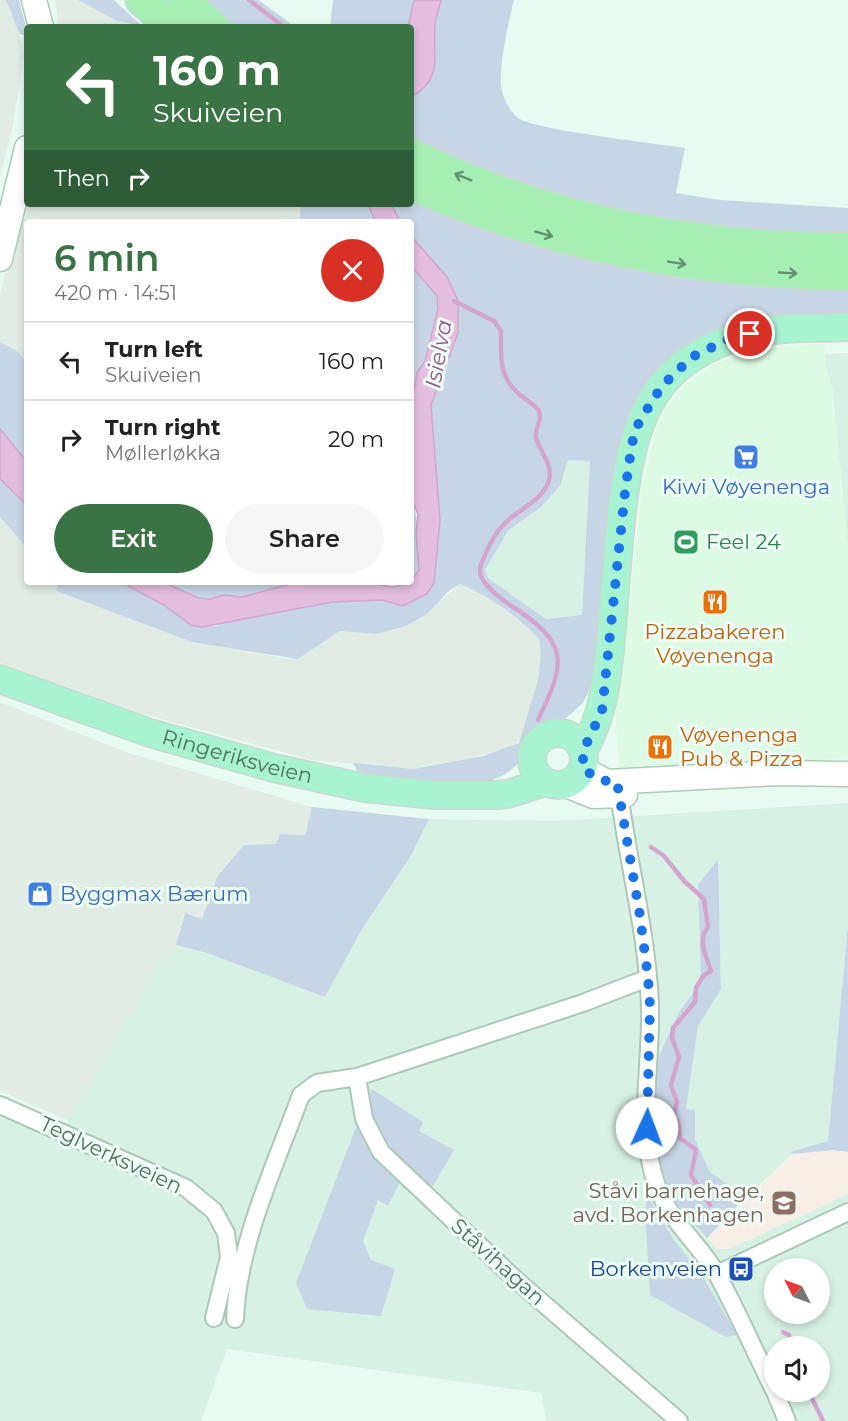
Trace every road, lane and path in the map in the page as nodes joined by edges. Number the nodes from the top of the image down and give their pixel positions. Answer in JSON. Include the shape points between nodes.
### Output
{"nodes":[{"id":1,"x":34,"y":0,"type":"edge"},
{"id":2,"x":141,"y":0,"type":"edge"},
{"id":3,"x":183,"y":0,"type":"edge"},
{"id":4,"x":40,"y":24,"type":"edge"},
{"id":5,"x":169,"y":24,"type":"edge"},
{"id":6,"x":211,"y":24,"type":"edge"},
{"id":7,"x":414,"y":156,"type":"edge"},
{"id":8,"x":24,"y":160,"type":"edge"},
{"id":9,"x":414,"y":186,"type":"edge"},
{"id":10,"x":511,"y":210,"type":"junction"},
{"id":11,"x":848,"y":248,"type":"edge"},
{"id":12,"x":730,"y":256,"type":"junction"},
{"id":13,"x":0,"y":259,"type":"edge"},
{"id":14,"x":848,"y":274,"type":"edge"},
{"id":15,"x":848,"y":327,"type":"edge"},
{"id":16,"x":0,"y":680,"type":"edge"},
{"id":17,"x":603,"y":690,"type":"junction"},
{"id":18,"x":563,"y":733,"type":"junction"},
{"id":19,"x":562,"y":769,"type":"junction"},
{"id":20,"x":848,"y":774,"type":"edge"},
{"id":21,"x":618,"y":789,"type":"junction"},
{"id":22,"x":648,"y":978,"type":"junction"},
{"id":23,"x":357,"y":1077,"type":"junction"},
{"id":24,"x":0,"y":1105,"type":"edge"},
{"id":25,"x":848,"y":1212,"type":"edge"},
{"id":26,"x":717,"y":1274,"type":"junction"},
{"id":27,"x":214,"y":1318,"type":"dead end"},
{"id":28,"x":235,"y":1319,"type":"dead end"},
{"id":29,"x":764,"y":1370,"type":"edge"},
{"id":30,"x":779,"y":1402,"type":"edge"},
{"id":31,"x":679,"y":1421,"type":"edge"},
{"id":32,"x":787,"y":1421,"type":"edge"}],
"edges":[{"from":1,"to":4,"type":"main road"},
{"from":2,"to":5,"type":"highway"},
{"from":3,"to":6,"type":"highway"},
{"from":10,"to":7,"type":"highway","one_way":true},
{"from":8,"to":13,"type":"main road"},
{"from":9,"to":10,"type":"highway"},
{"from":10,"to":12,"type":"highway","via":[[625,240]]},
{"from":11,"to":12,"type":"highway"},
{"from":12,"to":14,"type":"highway","one_way":true},
{"from":15,"to":17,"type":"main road","via":[[772,331],[731,338],[692,357],[649,402],[639,422],[628,466]]},
{"from":16,"to":19,"type":"main road","name":"Ringeriksveien","via":[[150,733],[331,781],[434,795],[484,794],[513,776]]},
{"from":17,"to":18,"type":"main road"},
{"from":17,"to":19,"type":"main road","via":[[602,711]]},
{"from":18,"to":19,"type":"main road","via":[[576,739]]},
{"from":18,"to":19,"type":"main road","via":[[554,733],[538,742]]},
{"from":19,"to":21,"type":"main road","via":[[593,796]]},
{"from":20,"to":21,"type":"main road","via":[[778,773],[691,780],[664,792]]},
{"from":21,"to":22,"type":"street"},
{"from":22,"to":23,"type":"street"},
{"from":22,"to":26,"type":"street","via":[[650,1160],[665,1205]]},
{"from":23,"to":28,"type":"street","via":[[317,1083],[301,1095],[253,1229],[236,1293]]},
{"from":23,"to":31,"type":"street","name":"Ståvihagan","via":[[364,1119],[381,1152],[514,1278]]},
{"from":24,"to":27,"type":"street","name":"Teglverksveien","via":[[186,1188],[214,1210],[226,1233],[229,1257]]},
{"from":25,"to":26,"type":"street"},
{"from":26,"to":29,"type":"street"},
{"from":30,"to":32,"type":"street"}]}
